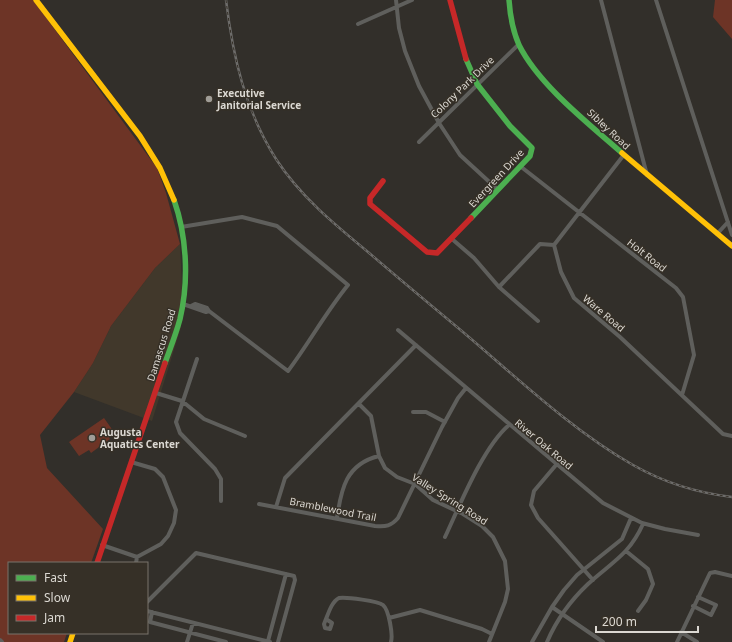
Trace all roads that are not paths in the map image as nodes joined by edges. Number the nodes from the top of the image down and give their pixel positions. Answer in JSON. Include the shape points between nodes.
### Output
{"nodes":[{"id":1,"x":36,"y":0,"type":"edge"},
{"id":2,"x":396,"y":0,"type":"edge"},
{"id":3,"x":412,"y":0,"type":"edge"},
{"id":4,"x":450,"y":0,"type":"edge"},
{"id":5,"x":509,"y":0,"type":"edge"},
{"id":6,"x":601,"y":0,"type":"edge"},
{"id":7,"x":656,"y":0,"type":"edge"},
{"id":8,"x":397,"y":7,"type":"junction"},
{"id":9,"x":358,"y":24,"type":"dead end"},
{"id":10,"x":519,"y":44,"type":"junction"},
{"id":11,"x":477,"y":84,"type":"junction"},
{"id":12,"x":439,"y":123,"type":"junction"},
{"id":13,"x":419,"y":142,"type":"dead end"},
{"id":14,"x":623,"y":156,"type":"junction"},
{"id":15,"x":520,"y":166,"type":"junction"},
{"id":16,"x":647,"y":176,"type":"junction"},
{"id":17,"x":383,"y":181,"type":"dead end"},
{"id":18,"x":497,"y":189,"type":"junction"},
{"id":19,"x":578,"y":212,"type":"junction"},
{"id":20,"x":728,"y":222,"type":"junction"},
{"id":21,"x":182,"y":227,"type":"junction"},
{"id":22,"x":717,"y":234,"type":"junction"},
{"id":23,"x":732,"y":235,"type":"edge"},
{"id":24,"x":452,"y":239,"type":"junction"},
{"id":25,"x":554,"y":245,"type":"junction"},
{"id":26,"x":732,"y":246,"type":"edge"},
{"id":27,"x":499,"y":287,"type":"junction"},
{"id":28,"x":183,"y":304,"type":"junction"},
{"id":29,"x":538,"y":321,"type":"dead end"},
{"id":30,"x":398,"y":330,"type":"dead end"},
{"id":31,"x":416,"y":345,"type":"junction"},
{"id":32,"x":197,"y":359,"type":"dead end"},
{"id":33,"x":466,"y":388,"type":"junction"},
{"id":34,"x":156,"y":393,"type":"junction"},
{"id":35,"x":682,"y":395,"type":"junction"},
{"id":36,"x":182,"y":401,"type":"junction"},
{"id":37,"x":359,"y":404,"type":"junction"},
{"id":38,"x":412,"y":412,"type":"dead end"},
{"id":39,"x":445,"y":422,"type":"junction"},
{"id":40,"x":509,"y":425,"type":"junction"},
{"id":41,"x":245,"y":436,"type":"dead end"},
{"id":42,"x":732,"y":436,"type":"edge"},
{"id":43,"x":379,"y":456,"type":"junction"},
{"id":44,"x":131,"y":462,"type":"junction"},
{"id":45,"x":556,"y":464,"type":"junction"},
{"id":46,"x":415,"y":484,"type":"junction"},
{"id":47,"x":220,"y":501,"type":"dead end"},
{"id":48,"x":259,"y":504,"type":"dead end"},
{"id":49,"x":276,"y":506,"type":"junction"},
{"id":50,"x":457,"y":511,"type":"junction"},
{"id":51,"x":337,"y":518,"type":"junction"},
{"id":52,"x":631,"y":518,"type":"junction"},
{"id":53,"x":643,"y":524,"type":"junction"},
{"id":54,"x":698,"y":535,"type":"dead end"},
{"id":55,"x":445,"y":537,"type":"dead end"},
{"id":56,"x":102,"y":545,"type":"junction"},
{"id":57,"x":626,"y":551,"type":"junction"},
{"id":58,"x":137,"y":557,"type":"junction"},
{"id":59,"x":97,"y":562,"type":"edge"},
{"id":60,"x":136,"y":562,"type":"edge"},
{"id":61,"x":584,"y":569,"type":"junction"},
{"id":62,"x":286,"y":574,"type":"junction"},
{"id":63,"x":732,"y":576,"type":"edge"},
{"id":64,"x":593,"y":580,"type":"junction"},
{"id":65,"x":698,"y":597,"type":"junction"},
{"id":66,"x":148,"y":601,"type":"edge"},
{"id":67,"x":693,"y":606,"type":"junction"},
{"id":68,"x":552,"y":607,"type":"junction"},
{"id":69,"x":148,"y":611,"type":"edge"},
{"id":70,"x":638,"y":611,"type":"dead end"},
{"id":71,"x":152,"y":612,"type":"junction"},
{"id":72,"x":563,"y":614,"type":"junction"},
{"id":73,"x":389,"y":618,"type":"junction"},
{"id":74,"x":326,"y":619,"type":"dead end"},
{"id":75,"x":193,"y":623,"type":"junction"},
{"id":76,"x":681,"y":632,"type":"junction"},
{"id":77,"x":190,"y":633,"type":"junction"},
{"id":78,"x":492,"y":634,"type":"junction"},
{"id":79,"x":0,"y":640,"type":"edge"},
{"id":80,"x":256,"y":640,"type":"edge"},
{"id":81,"x":2,"y":642,"type":"edge"},
{"id":82,"x":187,"y":642,"type":"edge"},
{"id":83,"x":226,"y":642,"type":"edge"},
{"id":84,"x":269,"y":642,"type":"edge"},
{"id":85,"x":278,"y":642,"type":"edge"},
{"id":86,"x":391,"y":642,"type":"edge"},
{"id":87,"x":489,"y":642,"type":"edge"},
{"id":88,"x":532,"y":642,"type":"edge"},
{"id":89,"x":547,"y":642,"type":"edge"},
{"id":90,"x":603,"y":642,"type":"edge"},
{"id":91,"x":678,"y":642,"type":"edge"},
{"id":92,"x":697,"y":642,"type":"edge"}],
"edges":[{"from":1,"to":21,"type":"street","name":"Damascus Road","via":[[145,142],[168,184]]},
{"from":2,"to":8,"type":"street"},
{"from":3,"to":8,"type":"street"},
{"from":4,"to":11,"type":"street","name":"Evergreen Drive","via":[[465,56]]},
{"from":5,"to":10,"type":"street","name":"Sibley Road"},
{"from":6,"to":16,"type":"street"},
{"from":7,"to":20,"type":"street"},
{"from":8,"to":9,"type":"street"},
{"from":8,"to":12,"type":"street","via":[[405,51],[419,86]]},
{"from":10,"to":11,"type":"street","name":"Colony Park Drive"},
{"from":10,"to":14,"type":"street","name":"Sibley Road","via":[[554,90]]},
{"from":11,"to":12,"type":"street","name":"Colony Park Drive"},
{"from":11,"to":15,"type":"street","name":"Evergreen Drive","via":[[510,126],[532,148],[530,156]]},
{"from":12,"to":13,"type":"street","name":"Colony Park Drive"},
{"from":12,"to":18,"type":"street","via":[[460,155]]},
{"from":14,"to":16,"type":"street","name":"Sibley Road"},
{"from":14,"to":19,"type":"street"},
{"from":15,"to":18,"type":"street","name":"Evergreen Drive"},
{"from":15,"to":19,"type":"street","name":"Holt Road"},
{"from":16,"to":22,"type":"street","name":"Sibley Road"},
{"from":17,"to":24,"type":"street","name":"Evergreen Drive","via":[[370,198],[370,204],[427,252],[437,253]]},
{"from":18,"to":24,"type":"street","name":"Evergreen Drive"},
{"from":19,"to":25,"type":"street"},
{"from":19,"to":35,"type":"street","name":"Holt Road","via":[[676,288],[683,297],[694,355]]},
{"from":20,"to":22,"type":"street"},
{"from":20,"to":23,"type":"street"},
{"from":21,"to":28,"type":"street","name":"Damascus Road","via":[[185,288]]},
{"from":21,"to":28,"type":"street","via":[[242,217],[277,226],[348,285],[288,371],[209,311]]},
{"from":22,"to":26,"type":"street","name":"Sibley Road"},
{"from":24,"to":27,"type":"street","via":[[474,258]]},
{"from":25,"to":27,"type":"street","via":[[540,244]]},
{"from":25,"to":35,"type":"street","name":"Ware Road","via":[[561,272],[574,298],[620,336]]},
{"from":27,"to":29,"type":"street"},
{"from":28,"to":34,"type":"street","name":"Damascus Road"},
{"from":30,"to":31,"type":"street","name":"River Oak Road"},
{"from":31,"to":33,"type":"street","name":"River Oak Road"},
{"from":31,"to":37,"type":"street"},
{"from":32,"to":36,"type":"street"},
{"from":33,"to":39,"type":"street","name":"Bramblewood Trail"},
{"from":33,"to":40,"type":"street","name":"River Oak Road"},
{"from":34,"to":36,"type":"street"},
{"from":34,"to":44,"type":"street","name":"Damascus Road"},
{"from":35,"to":42,"type":"street","name":"Ware Road","via":[[723,434]]},
{"from":36,"to":41,"type":"street","via":[[204,419]]},
{"from":36,"to":47,"type":"street","via":[[176,422],[180,433],[215,469],[221,479]]},
{"from":37,"to":43,"type":"street","name":"Valley Spring Road","via":[[371,416]]},
{"from":37,"to":49,"type":"street","via":[[285,478]]},
{"from":38,"to":39,"type":"street","via":[[426,412]]},
{"from":39,"to":46,"type":"street","name":"Bramblewood Trail"},
{"from":40,"to":45,"type":"street","name":"River Oak Road"},
{"from":40,"to":50,"type":"street","via":[[490,448]]},
{"from":43,"to":46,"type":"street","name":"Valley Spring Road","via":[[390,472]]},
{"from":43,"to":51,"type":"street","via":[[356,467],[347,478],[342,489]]},
{"from":44,"to":56,"type":"street","name":"Damascus Road"},
{"from":44,"to":58,"type":"street","via":[[155,469],[163,478],[176,510],[174,523],[162,544]]},
{"from":45,"to":52,"type":"street","name":"River Oak Road","via":[[603,503]]},
{"from":45,"to":61,"type":"street","via":[[534,490],[531,505],[538,518]]},
{"from":46,"to":50,"type":"street","name":"Valley Spring Road","via":[[433,500]]},
{"from":46,"to":51,"type":"street","name":"Bramblewood Trail","via":[[398,518],[392,524],[385,527],[375,526]]},
{"from":48,"to":49,"type":"street","name":"Bramblewood Trail"},
{"from":49,"to":51,"type":"street","name":"Bramblewood Trail"},
{"from":50,"to":55,"type":"street"},
{"from":50,"to":78,"type":"street","name":"Valley Spring Road","via":[[482,526],[493,537],[507,570],[507,595]]},
{"from":52,"to":53,"type":"street","name":"River Oak Road"},
{"from":52,"to":61,"type":"street","via":[[622,539]]},
{"from":53,"to":54,"type":"street","name":"River Oak Road"},
{"from":53,"to":57,"type":"street","via":[[634,544]]},
{"from":56,"to":58,"type":"street"},
{"from":56,"to":59,"type":"street","name":"Damascus Road"},
{"from":57,"to":64,"type":"street"},
{"from":57,"to":70,"type":"street","via":[[648,569],[653,584]]},
{"from":58,"to":60,"type":"street"},
{"from":61,"to":64,"type":"street"},
{"from":61,"to":68,"type":"street"},
{"from":62,"to":66,"type":"street","via":[[196,552]]},
{"from":62,"to":84,"type":"street"},
{"from":62,"to":85,"type":"street","via":[[294,576],[294,580]]},
{"from":63,"to":65,"type":"street","via":[[710,572]]},
{"from":64,"to":72,"type":"street","via":[[575,596]]},
{"from":65,"to":67,"type":"street"},
{"from":65,"to":67,"type":"street","via":[[716,605],[716,609],[712,615]]},
{"from":67,"to":76,"type":"street"},
{"from":68,"to":72,"type":"street"},
{"from":68,"to":88,"type":"street"},
{"from":69,"to":71,"type":"street"},
{"from":71,"to":75,"type":"street"},
{"from":71,"to":77,"type":"street","via":[[150,622]]},
{"from":72,"to":89,"type":"street"},
{"from":72,"to":90,"type":"street"},
{"from":73,"to":74,"type":"street","via":[[381,604],[342,597],[334,601]]},
{"from":73,"to":78,"type":"street","via":[[420,610]]},
{"from":73,"to":86,"type":"street"},
{"from":75,"to":77,"type":"street"},
{"from":75,"to":80,"type":"street"},
{"from":76,"to":91,"type":"street"},
{"from":76,"to":92,"type":"street"},
{"from":77,"to":82,"type":"street"},
{"from":77,"to":83,"type":"street"},
{"from":78,"to":87,"type":"street","name":"Valley Spring Road"},
{"from":79,"to":81,"type":"street"},
{"from":80,"to":84,"type":"street"}]}
